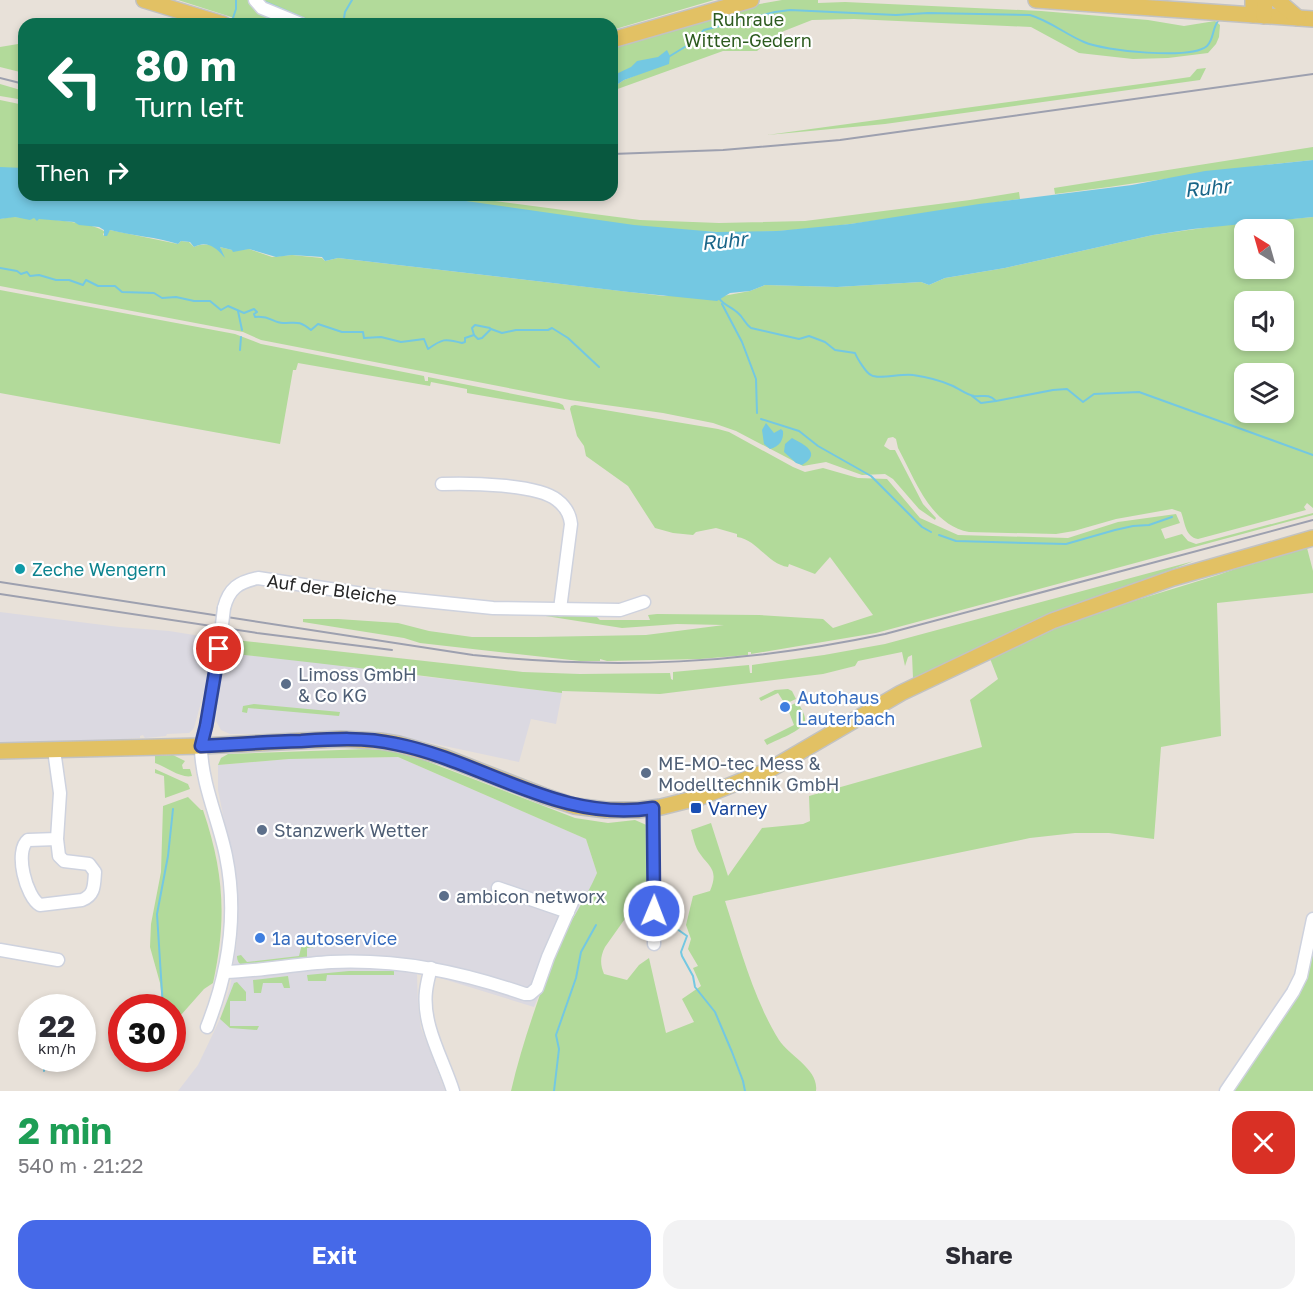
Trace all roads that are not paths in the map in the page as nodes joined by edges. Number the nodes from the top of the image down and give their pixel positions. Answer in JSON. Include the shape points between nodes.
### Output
{"nodes":[{"id":1,"x":144,"y":0,"type":"edge"},
{"id":2,"x":255,"y":0,"type":"edge"},
{"id":3,"x":751,"y":0,"type":"edge"},
{"id":4,"x":1036,"y":0,"type":"edge"},
{"id":5,"x":1266,"y":0,"type":"edge"},
{"id":6,"x":1276,"y":0,"type":"edge"},
{"id":7,"x":1205,"y":6,"type":"edge"},
{"id":8,"x":1257,"y":10,"type":"edge"},
{"id":9,"x":203,"y":18,"type":"edge"},
{"id":10,"x":286,"y":18,"type":"edge"},
{"id":11,"x":1306,"y":18,"type":"edge"},
{"id":12,"x":618,"y":38,"type":"edge"},
{"id":13,"x":442,"y":484,"type":"dead end"},
{"id":14,"x":1313,"y":538,"type":"edge"},
{"id":15,"x":644,"y":602,"type":"dead end"},
{"id":16,"x":560,"y":609,"type":"junction"},
{"id":17,"x":201,"y":746,"type":"junction"},
{"id":18,"x":54,"y":750,"type":"junction"},
{"id":19,"x":0,"y":751,"type":"edge"},
{"id":20,"x":653,"y":808,"type":"junction"},
{"id":21,"x":57,"y":839,"type":"junction"},
{"id":22,"x":498,"y":888,"type":"dead end"},
{"id":23,"x":1313,"y":919,"type":"edge"},
{"id":24,"x":654,"y":944,"type":"dead end"},
{"id":25,"x":0,"y":950,"type":"edge"},
{"id":26,"x":58,"y":960,"type":"dead end"},
{"id":27,"x":431,"y":968,"type":"junction"},
{"id":28,"x":225,"y":972,"type":"junction"},
{"id":29,"x":207,"y":1027,"type":"dead end"},
{"id":30,"x":453,"y":1091,"type":"edge"},
{"id":31,"x":1226,"y":1091,"type":"edge"}],
"edges":[{"from":1,"to":9,"type":"main road"},
{"from":2,"to":10,"type":"street","via":[[261,8]]},
{"from":3,"to":12,"type":"main road"},
{"from":4,"to":7,"type":"main road"},
{"from":5,"to":8,"type":"main road"},
{"from":6,"to":11,"type":"main road"},
{"from":7,"to":8,"type":"main road"},
{"from":8,"to":11,"type":"main road"},
{"from":13,"to":16,"type":"street","via":[[529,490],[557,499],[568,512],[571,524]]},
{"from":14,"to":20,"type":"main road","via":[[1173,578],[1052,621],[901,693],[769,770],[701,797]]},
{"from":15,"to":16,"type":"street","name":"Auf der Bleiche","via":[[620,610]]},
{"from":16,"to":17,"type":"street","name":"Auf der Bleiche","bridge":true,"via":[[493,608],[376,596],[258,578],[241,583],[230,591],[224,608]]},
{"from":17,"to":18,"type":"main road"},
{"from":17,"to":20,"type":"main road","via":[[327,739],[380,741],[444,757],[574,806],[606,810]]},
{"from":17,"to":28,"type":"street","via":[[231,892],[230,946]]},
{"from":18,"to":19,"type":"main road"},
{"from":18,"to":21,"type":"street","via":[[60,793]]},
{"from":20,"to":24,"type":"street"},
{"from":21,"to":21,"type":"street","via":[[31,839],[22,848],[21,864],[33,898],[40,905],[82,900],[93,891],[94,870],[88,864],[62,860]]},
{"from":22,"to":27,"type":"street","via":[[571,906],[537,988],[525,994],[480,978]]},
{"from":23,"to":31,"type":"street","via":[[1301,976],[1293,992]]},
{"from":25,"to":26,"type":"street"},
{"from":27,"to":28,"type":"street","via":[[346,961]]},
{"from":27,"to":30,"type":"street","via":[[427,1011]]},
{"from":28,"to":29,"type":"street"}]}
